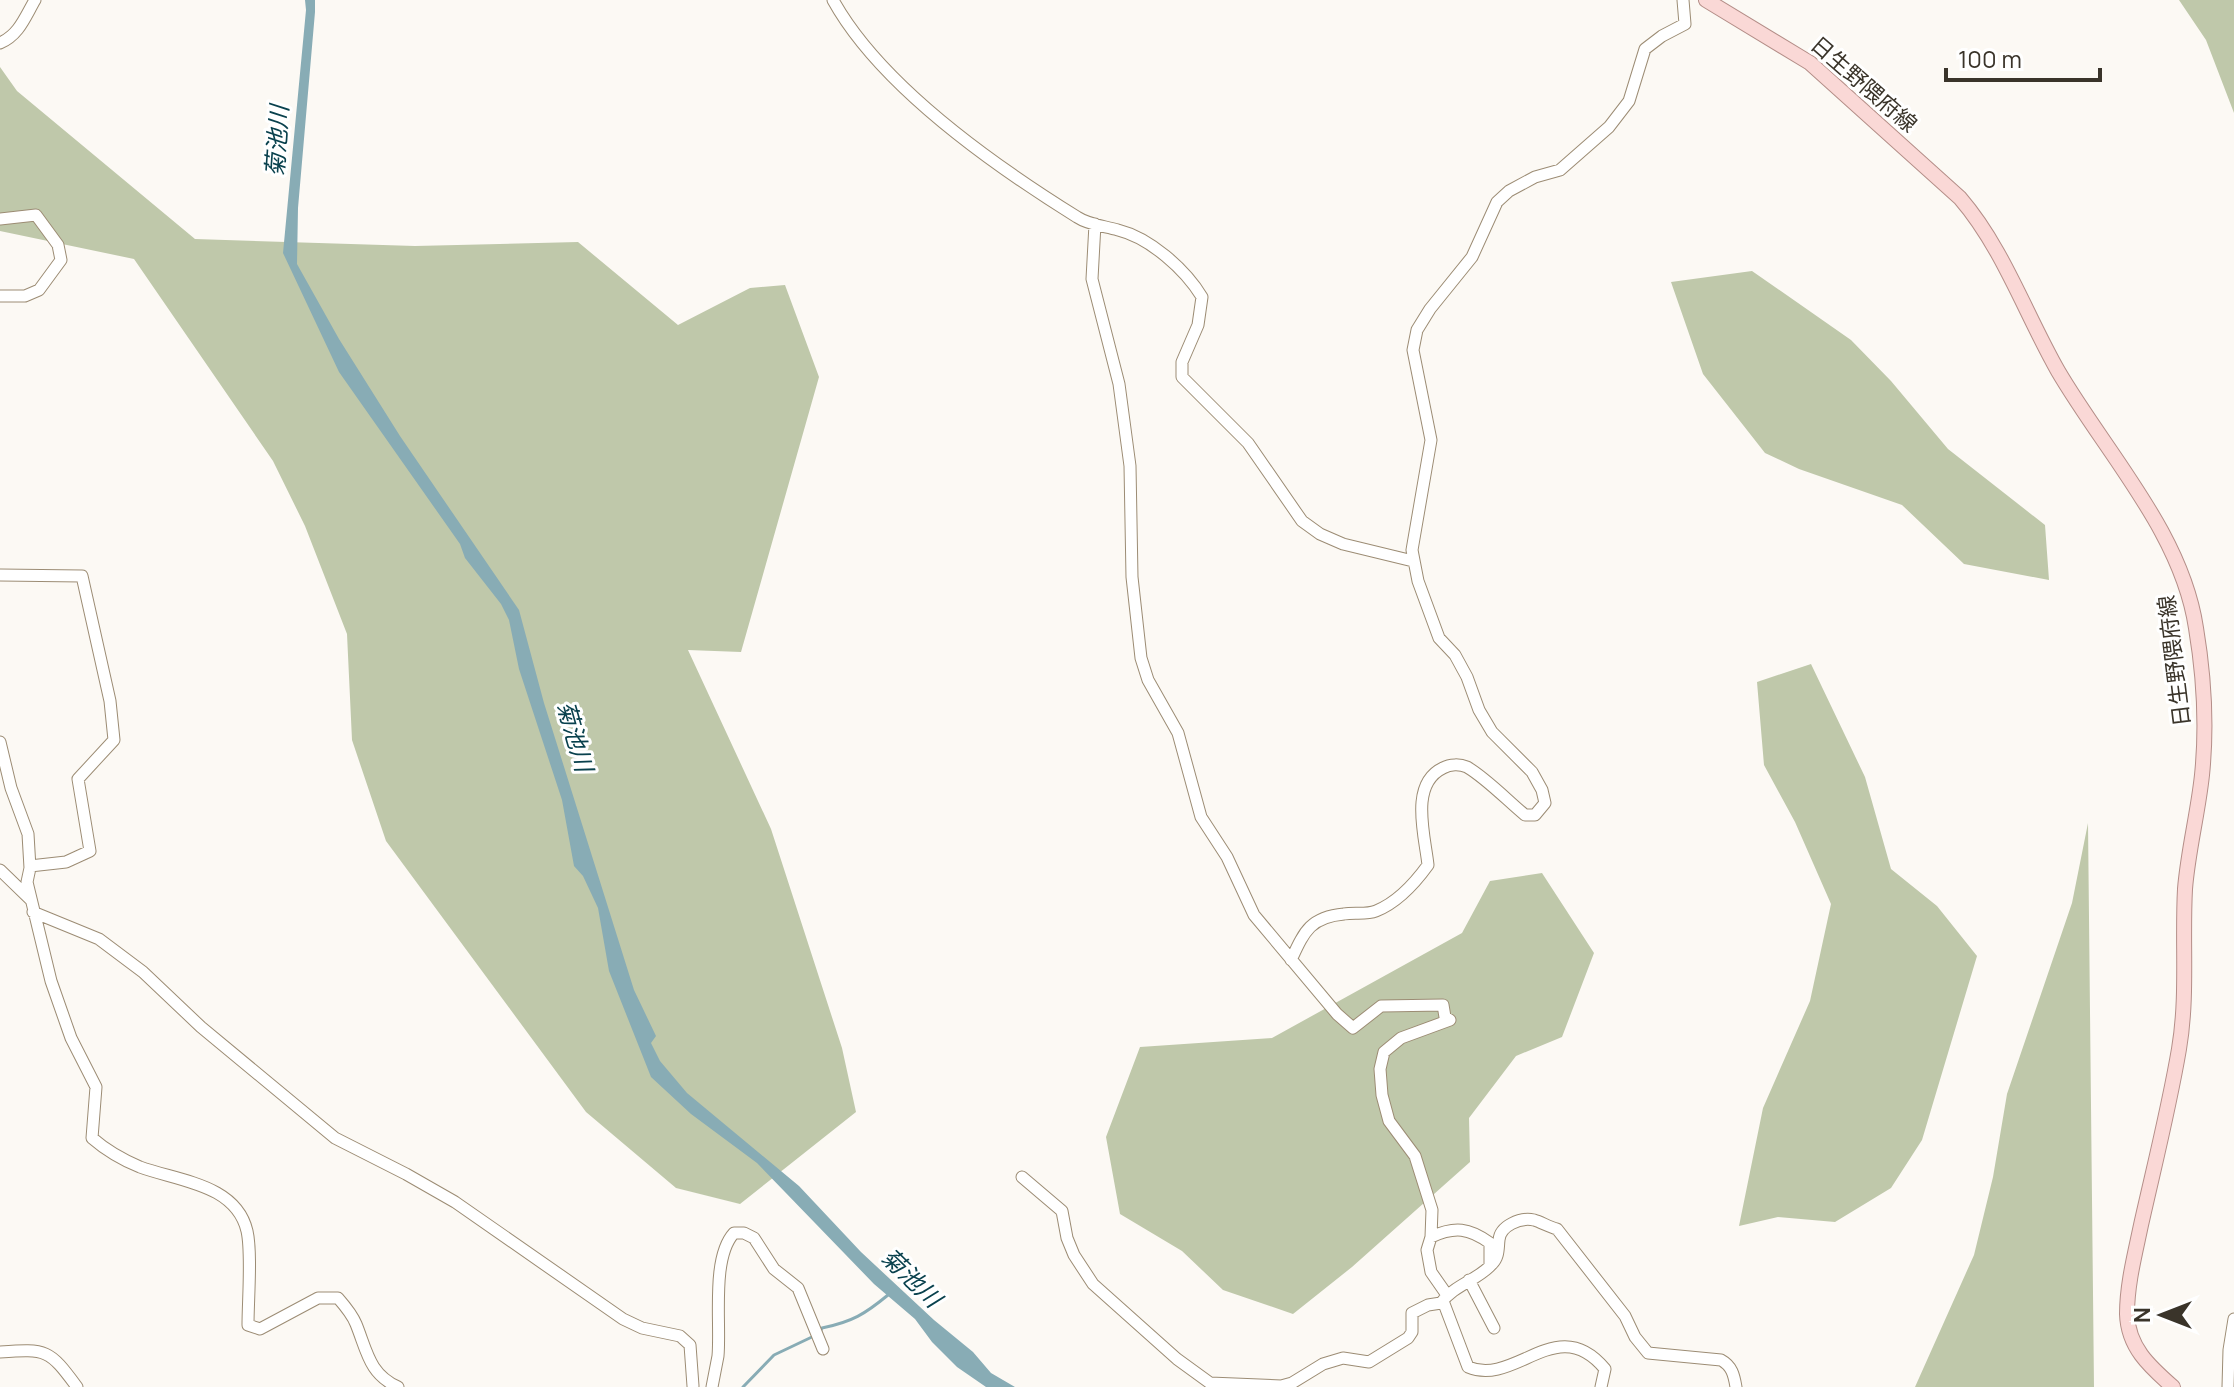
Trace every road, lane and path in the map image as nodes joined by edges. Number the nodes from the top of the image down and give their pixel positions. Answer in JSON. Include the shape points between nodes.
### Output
{"nodes":[{"id":1,"x":35,"y":0,"type":"edge"},
{"id":2,"x":833,"y":0,"type":"edge"},
{"id":3,"x":1683,"y":0,"type":"edge"},
{"id":4,"x":1706,"y":0,"type":"edge"},
{"id":5,"x":0,"y":43,"type":"edge"},
{"id":6,"x":0,"y":219,"type":"edge"},
{"id":7,"x":1095,"y":224,"type":"junction"},
{"id":8,"x":0,"y":296,"type":"edge"},
{"id":9,"x":1413,"y":561,"type":"junction"},
{"id":10,"x":0,"y":575,"type":"edge"},
{"id":11,"x":0,"y":742,"type":"edge"},
{"id":12,"x":30,"y":866,"type":"junction"},
{"id":13,"x":0,"y":870,"type":"edge"},
{"id":14,"x":32,"y":906,"type":"junction"},
{"id":15,"x":1291,"y":960,"type":"junction"},
{"id":16,"x":1022,"y":1177,"type":"dead end"},
{"id":17,"x":1431,"y":1237,"type":"junction"},
{"id":18,"x":1490,"y":1266,"type":"junction"},
{"id":19,"x":1469,"y":1280,"type":"junction"},
{"id":20,"x":1445,"y":1298,"type":"junction"},
{"id":21,"x":2234,"y":1319,"type":"edge"},
{"id":22,"x":1494,"y":1328,"type":"dead end"},
{"id":23,"x":823,"y":1349,"type":"dead end"},
{"id":24,"x":0,"y":1352,"type":"edge"},
{"id":25,"x":1545,"y":1364,"type":"dead end"},
{"id":26,"x":1498,"y":1384,"type":"dead end"},
{"id":27,"x":77,"y":1387,"type":"edge"},
{"id":28,"x":398,"y":1387,"type":"edge"},
{"id":29,"x":692,"y":1387,"type":"edge"},
{"id":30,"x":704,"y":1387,"type":"edge"},
{"id":31,"x":712,"y":1387,"type":"edge"},
{"id":32,"x":1601,"y":1387,"type":"edge"},
{"id":33,"x":1736,"y":1387,"type":"edge"},
{"id":34,"x":2173,"y":1387,"type":"edge"},
{"id":35,"x":2228,"y":1387,"type":"edge"}],
"edges":[{"from":1,"to":5,"type":"street","via":[[18,30]]},
{"from":2,"to":7,"type":"street","via":[[864,47],[937,116],[1080,220]]},
{"from":3,"to":9,"type":"street","via":[[1685,24],[1645,49],[1629,101],[1609,127],[1560,170],[1535,177],[1497,202],[1472,257],[1417,330],[1413,350],[1431,440]]},
{"from":4,"to":34,"type":"main road","name":"日生野隈府線","via":[[1810,63],[1980,222],[2084,415],[2160,526],[2189,588],[2205,740],[2186,884],[2183,1015],[2127,1313],[2138,1352]]},
{"from":6,"to":8,"type":"street","via":[[36,215],[61,252],[61,260],[39,290]]},
{"from":7,"to":9,"type":"street","via":[[1140,240],[1191,279],[1202,297],[1182,377],[1248,443],[1302,521],[1343,544]]},
{"from":7,"to":15,"type":"street","via":[[1092,279],[1119,384],[1130,466],[1132,577],[1141,658],[1178,733],[1201,817],[1254,915]]},
{"from":9,"to":15,"type":"street","via":[[1439,638],[1455,655],[1492,732],[1532,772],[1545,803],[1535,815],[1525,815],[1466,766],[1450,764],[1438,770],[1422,793],[1428,865],[1422,873],[1372,913],[1328,916],[1306,928]]},
{"from":10,"to":12,"type":"street","via":[[82,576],[114,740],[78,779],[90,851],[66,862]]},
{"from":11,"to":12,"type":"street","via":[[28,834]]},
{"from":12,"to":14,"type":"street"},
{"from":13,"to":14,"type":"street"},
{"from":14,"to":28,"type":"street","via":[[71,1038],[96,1087],[92,1138],[141,1167],[226,1198],[240,1212],[248,1232],[248,1325],[260,1329],[318,1298],[338,1298],[356,1324],[373,1368]]},
{"from":14,"to":29,"type":"street","via":[[118,952],[335,1138],[455,1202],[623,1319],[680,1336],[690,1345]]},
{"from":15,"to":17,"type":"street","via":[[1353,1028],[1381,1006],[1443,1005],[1450,1020],[1401,1038],[1384,1052],[1380,1069],[1389,1121],[1415,1156],[1432,1210]]},
{"from":16,"to":20,"type":"street","via":[[1062,1211],[1074,1255],[1093,1284],[1210,1383],[1281,1386],[1343,1358],[1369,1362],[1408,1338],[1412,1313]]},
{"from":17,"to":18,"type":"street","via":[[1457,1228],[1480,1236],[1490,1243]]},
{"from":17,"to":20,"type":"street","via":[[1431,1272]]},
{"from":18,"to":19,"type":"street"},
{"from":18,"to":33,"type":"street","via":[[1503,1228],[1524,1219],[1557,1229],[1625,1316],[1640,1346],[1660,1356],[1721,1360],[1728,1364]]},
{"from":19,"to":20,"type":"street"},
{"from":19,"to":22,"type":"street"},
{"from":20,"to":26,"type":"street","via":[[1468,1367]]},
{"from":21,"to":35,"type":"street"},
{"from":23,"to":31,"type":"street","via":[[798,1288],[774,1269],[754,1238],[734,1233],[725,1242],[721,1269]]},
{"from":24,"to":27,"type":"street","via":[[47,1354],[58,1360]]},
{"from":25,"to":32,"type":"street","via":[[1562,1353],[1585,1352],[1605,1369]]},
{"from":29,"to":30,"type":"street"}]}
